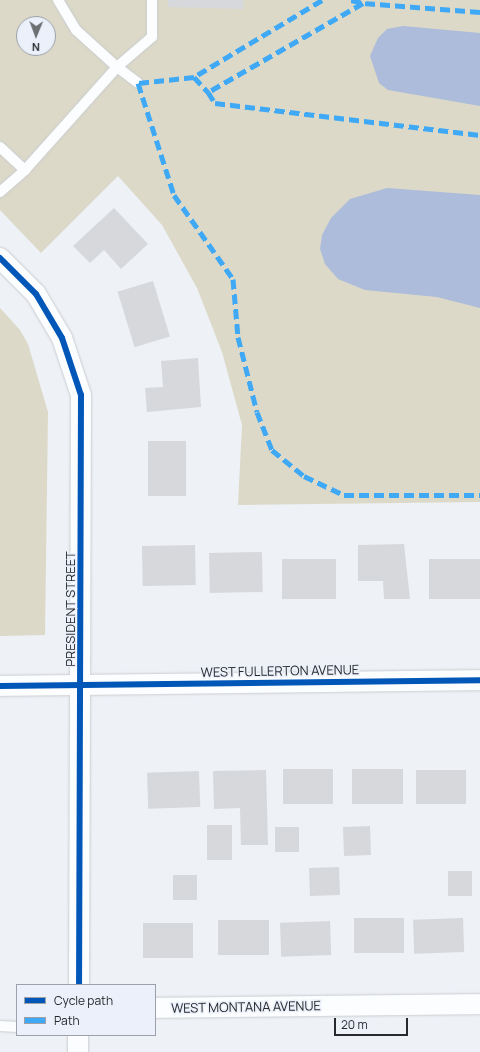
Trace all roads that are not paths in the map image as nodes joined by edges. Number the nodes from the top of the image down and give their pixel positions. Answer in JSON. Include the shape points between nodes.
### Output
{"nodes":[{"id":1,"x":58,"y":0,"type":"edge"},
{"id":2,"x":152,"y":0,"type":"edge"},
{"id":3,"x":117,"y":67,"type":"junction"},
{"id":4,"x":138,"y":82,"type":"dead end"},
{"id":5,"x":0,"y":147,"type":"edge"},
{"id":6,"x":25,"y":170,"type":"junction"},
{"id":7,"x":0,"y":192,"type":"edge"},
{"id":8,"x":0,"y":258,"type":"edge"},
{"id":9,"x":480,"y":680,"type":"edge"},
{"id":10,"x":80,"y":685,"type":"junction"},
{"id":11,"x":0,"y":686,"type":"edge"},
{"id":12,"x":79,"y":984,"type":"edge"},
{"id":13,"x":480,"y":1004,"type":"edge"},
{"id":14,"x":156,"y":1008,"type":"edge"},
{"id":15,"x":0,"y":1026,"type":"edge"},
{"id":16,"x":16,"y":1027,"type":"edge"},
{"id":17,"x":78,"y":1036,"type":"edge"},
{"id":18,"x":78,"y":1052,"type":"edge"}],
"edges":[{"from":1,"to":3,"type":"lane","via":[[76,30]]},
{"from":2,"to":3,"type":"lane","via":[[152,36]]},
{"from":3,"to":4,"type":"lane"},
{"from":3,"to":6,"type":"lane"},
{"from":5,"to":6,"type":"lane"},
{"from":6,"to":7,"type":"lane"},
{"from":8,"to":10,"type":"street","name":"PRESIDENT STREET","via":[[36,294],[62,338],[81,395]]},
{"from":9,"to":10,"type":"street","name":"WEST FULLERTON AVENUE"},
{"from":10,"to":11,"type":"street","name":"WEST FULLERTON AVENUE"},
{"from":10,"to":12,"type":"street","name":"PRESIDENT STREET"},
{"from":13,"to":14,"type":"street","name":"WEST MONTANA AVENUE"},
{"from":15,"to":16,"type":"lane"},
{"from":17,"to":18,"type":"street"}]}
